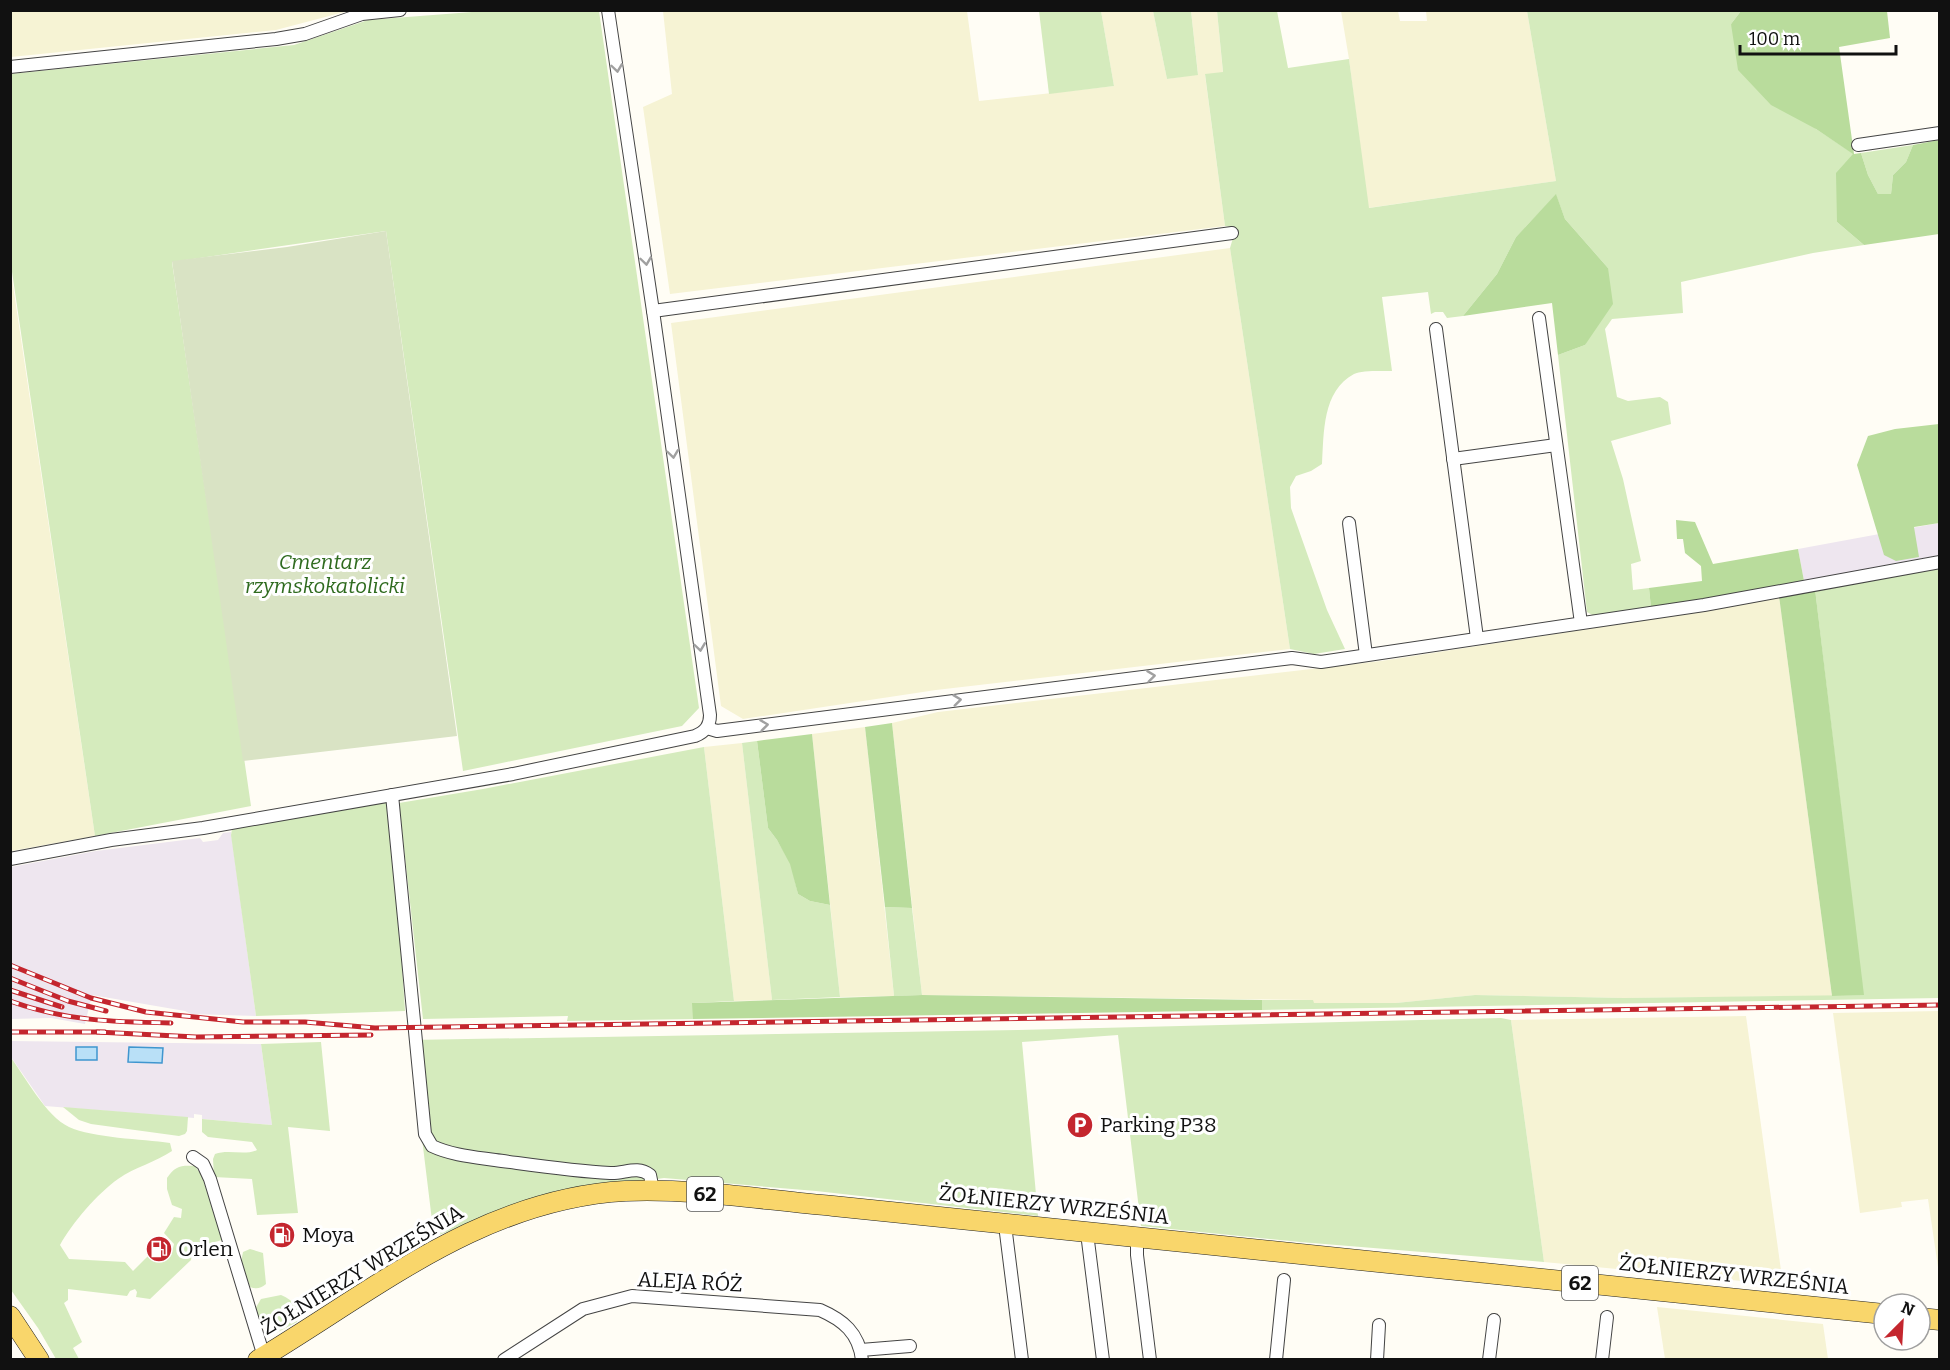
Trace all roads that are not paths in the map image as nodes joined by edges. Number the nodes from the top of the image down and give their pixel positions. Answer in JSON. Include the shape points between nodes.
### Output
{"nodes":[{"id":1,"x":400,"y":10,"type":"edge"},
{"id":2,"x":608,"y":10,"type":"edge"},
{"id":3,"x":10,"y":67,"type":"edge"},
{"id":4,"x":1940,"y":133,"type":"edge"},
{"id":5,"x":1858,"y":146,"type":"dead end"},
{"id":6,"x":1232,"y":233,"type":"dead end"},
{"id":7,"x":653,"y":311,"type":"junction"},
{"id":8,"x":1539,"y":318,"type":"dead end"},
{"id":9,"x":1436,"y":329,"type":"dead end"},
{"id":10,"x":1556,"y":445,"type":"junction"},
{"id":11,"x":1453,"y":459,"type":"junction"},
{"id":12,"x":1349,"y":523,"type":"dead end"},
{"id":13,"x":1940,"y":562,"type":"edge"},
{"id":14,"x":1581,"y":623,"type":"junction"},
{"id":15,"x":1477,"y":638,"type":"junction"},
{"id":16,"x":1366,"y":655,"type":"junction"},
{"id":17,"x":707,"y":728,"type":"junction"},
{"id":18,"x":392,"y":795,"type":"junction"},
{"id":19,"x":10,"y":859,"type":"edge"},
{"id":20,"x":193,"y":1157,"type":"dead end"},
{"id":21,"x":653,"y":1191,"type":"junction"},
{"id":22,"x":1005,"y":1225,"type":"junction"},
{"id":23,"x":1087,"y":1233,"type":"junction"},
{"id":24,"x":1137,"y":1237,"type":"junction"},
{"id":25,"x":1284,"y":1280,"type":"dead end"},
{"id":26,"x":1872,"y":1313,"type":"edge"},
{"id":27,"x":10,"y":1316,"type":"edge"},
{"id":28,"x":1606,"y":1317,"type":"dead end"},
{"id":29,"x":1494,"y":1320,"type":"dead end"},
{"id":30,"x":1379,"y":1325,"type":"dead end"},
{"id":31,"x":910,"y":1346,"type":"dead end"},
{"id":32,"x":861,"y":1355,"type":"edge"},
{"id":33,"x":262,"y":1358,"type":"edge"},
{"id":34,"x":39,"y":1359,"type":"edge"},
{"id":35,"x":504,"y":1359,"type":"edge"},
{"id":36,"x":1022,"y":1359,"type":"edge"},
{"id":37,"x":1102,"y":1359,"type":"edge"},
{"id":38,"x":1150,"y":1359,"type":"edge"},
{"id":39,"x":1276,"y":1359,"type":"edge"},
{"id":40,"x":1377,"y":1359,"type":"edge"},
{"id":41,"x":1489,"y":1359,"type":"edge"},
{"id":42,"x":1602,"y":1359,"type":"edge"}],
"edges":[{"from":1,"to":3,"type":"street","via":[[362,14],[304,34],[276,39]]},
{"from":2,"to":7,"type":"street","one_way":true},
{"from":4,"to":5,"type":"street"},
{"from":6,"to":7,"type":"street"},
{"from":7,"to":17,"type":"street","one_way":true,"via":[[710,716]]},
{"from":8,"to":10,"type":"street"},
{"from":9,"to":11,"type":"street"},
{"from":10,"to":11,"type":"street"},
{"from":10,"to":14,"type":"street"},
{"from":11,"to":15,"type":"street"},
{"from":12,"to":16,"type":"street"},
{"from":13,"to":14,"type":"street"},
{"from":14,"to":15,"type":"street"},
{"from":15,"to":16,"type":"street"},
{"from":17,"to":16,"type":"street","one_way":true,"via":[[717,731],[1292,658],[1322,662]]},
{"from":17,"to":18,"type":"street","via":[[695,736]]},
{"from":18,"to":19,"type":"street"},
{"from":18,"to":21,"type":"street","via":[[425,1134],[432,1146],[460,1155],[565,1170],[642,1171],[650,1176]]},
{"from":20,"to":33,"type":"street","via":[[203,1164],[210,1179]]},
{"from":21,"to":22,"type":"main road","name":"ŻOŁNIERZY WRZEŚNIA","number":"62"},
{"from":21,"to":33,"type":"main road","name":"ŻOŁNIERZY WRZEŚNIA","number":"62","via":[[558,1201],[485,1224]]},
{"from":22,"to":23,"type":"main road","name":"ŻOŁNIERZY WRZEŚNIA","number":"62"},
{"from":22,"to":36,"type":"street"},
{"from":23,"to":24,"type":"main road","name":"ŻOŁNIERZY WRZEŚNIA","number":"62"},
{"from":23,"to":37,"type":"street"},
{"from":24,"to":26,"type":"main road","name":"ŻOŁNIERZY WRZEŚNIA","number":"62"},
{"from":24,"to":38,"type":"street"},
{"from":25,"to":39,"type":"street"},
{"from":27,"to":34,"type":"main road"},
{"from":28,"to":42,"type":"street"},
{"from":29,"to":41,"type":"street"},
{"from":30,"to":40,"type":"street"},
{"from":31,"to":32,"type":"street"},
{"from":32,"to":35,"type":"street","name":"ALEJA RÓŻ","via":[[847,1325],[820,1310],[632,1296],[583,1309]]}]}
